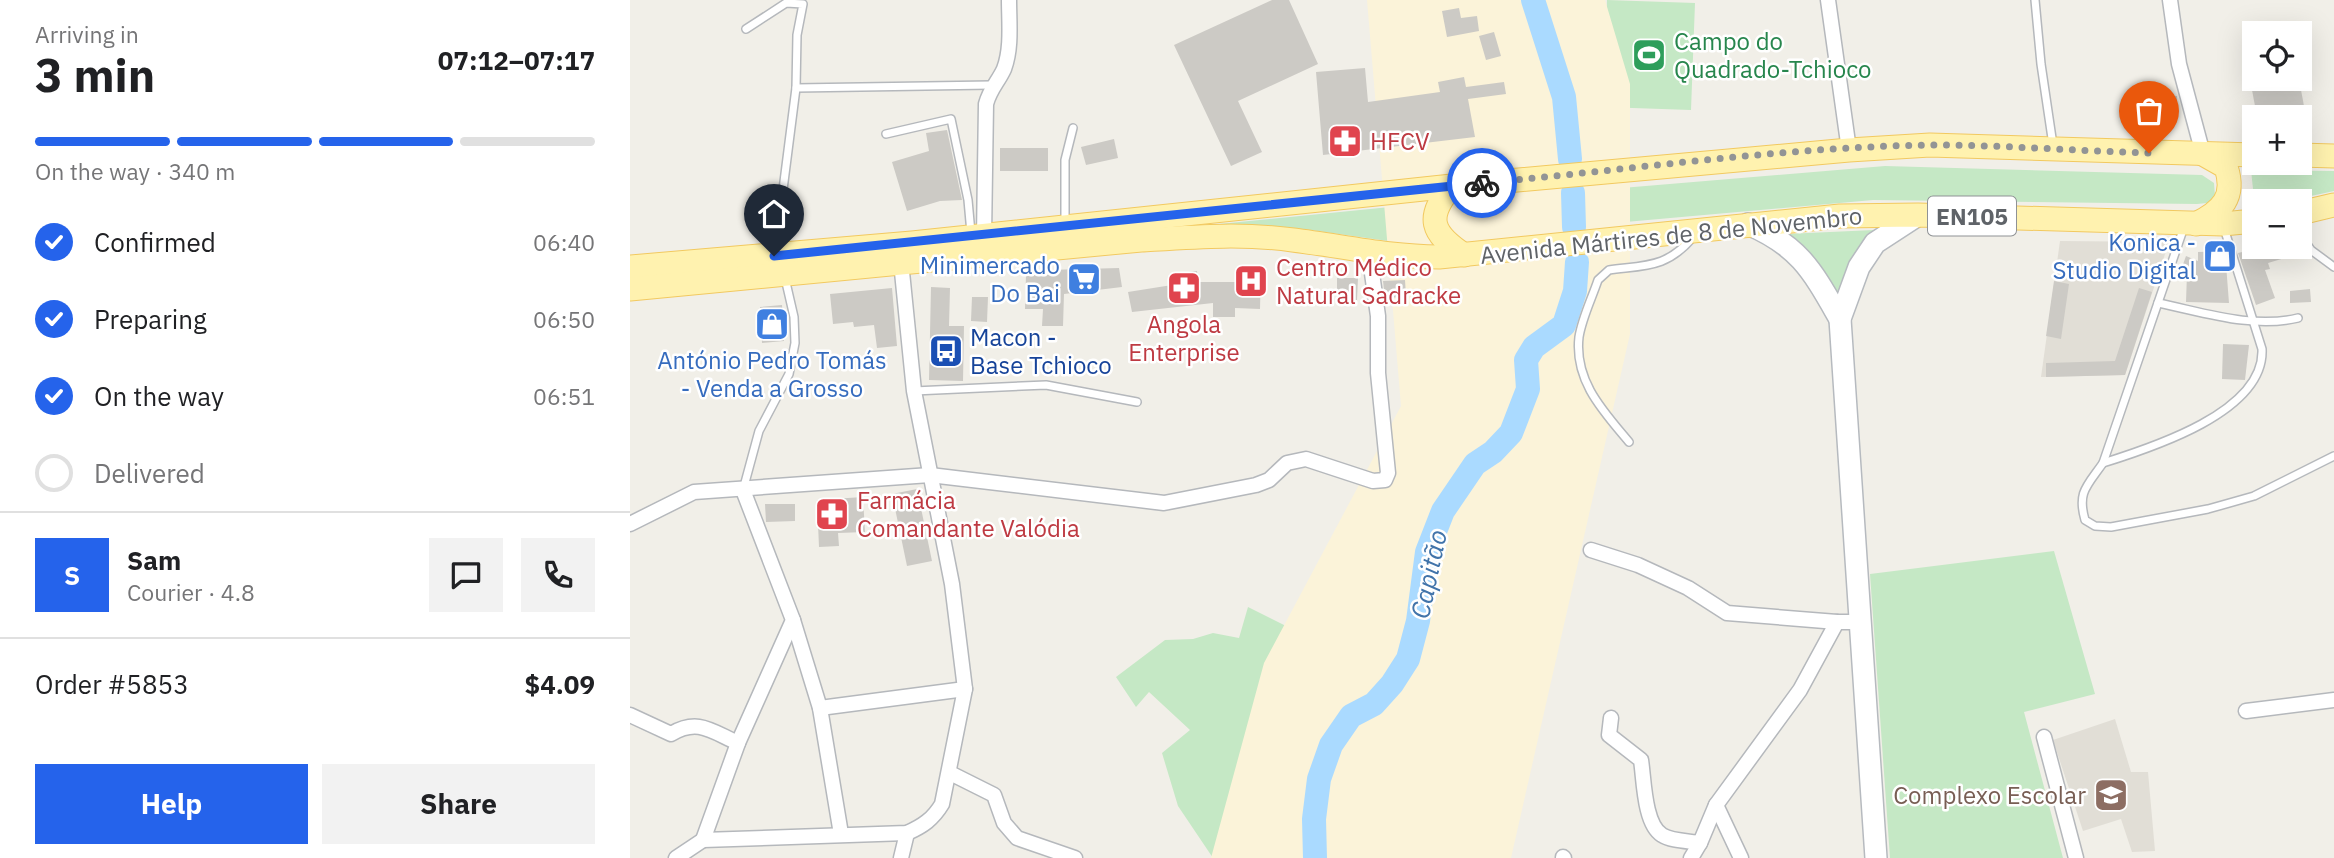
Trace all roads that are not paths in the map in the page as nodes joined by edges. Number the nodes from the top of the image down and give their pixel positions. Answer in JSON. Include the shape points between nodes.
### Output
{"nodes":[{"id":1,"x":1009,"y":0,"type":"edge"},
{"id":2,"x":1828,"y":0,"type":"edge"},
{"id":3,"x":2035,"y":0,"type":"edge"},
{"id":4,"x":2170,"y":0,"type":"edge"},
{"id":5,"x":746,"y":29,"type":"dead end"},
{"id":6,"x":991,"y":85,"type":"junction"},
{"id":7,"x":796,"y":88,"type":"junction"},
{"id":8,"x":1073,"y":128,"type":"dead end"},
{"id":9,"x":886,"y":134,"type":"dead end"},
{"id":10,"x":2053,"y":147,"type":"junction"},
{"id":11,"x":1849,"y":150,"type":"junction"},
{"id":12,"x":2203,"y":154,"type":"junction"},
{"id":13,"x":2242,"y":155,"type":"edge"},
{"id":14,"x":2312,"y":155,"type":"edge"},
{"id":15,"x":2334,"y":156,"type":"edge"},
{"id":16,"x":1452,"y":186,"type":"junction"},
{"id":17,"x":2334,"y":205,"type":"edge"},
{"id":18,"x":2312,"y":210,"type":"edge"},
{"id":19,"x":1918,"y":215,"type":"junction"},
{"id":20,"x":2242,"y":222,"type":"edge"},
{"id":21,"x":1748,"y":224,"type":"junction"},
{"id":22,"x":2190,"y":224,"type":"junction"},
{"id":23,"x":2222,"y":224,"type":"junction"},
{"id":24,"x":1065,"y":228,"type":"junction"},
{"id":25,"x":1700,"y":229,"type":"junction"},
{"id":26,"x":977,"y":237,"type":"junction"},
{"id":27,"x":2312,"y":251,"type":"edge"},
{"id":28,"x":1369,"y":253,"type":"junction"},
{"id":29,"x":1464,"y":255,"type":"junction"},
{"id":30,"x":901,"y":262,"type":"junction"},
{"id":31,"x":779,"y":265,"type":"junction"},
{"id":32,"x":630,"y":267,"type":"edge"},
{"id":33,"x":2334,"y":267,"type":"edge"},
{"id":34,"x":630,"y":289,"type":"edge"},
{"id":35,"x":2158,"y":303,"type":"junction"},
{"id":36,"x":1840,"y":318,"type":"junction"},
{"id":37,"x":2298,"y":318,"type":"dead end"},
{"id":38,"x":2254,"y":321,"type":"junction"},
{"id":39,"x":914,"y":391,"type":"junction"},
{"id":40,"x":1137,"y":402,"type":"dead end"},
{"id":41,"x":1629,"y":442,"type":"dead end"},
{"id":42,"x":2334,"y":456,"type":"edge"},
{"id":43,"x":2103,"y":463,"type":"junction"},
{"id":44,"x":930,"y":475,"type":"junction"},
{"id":45,"x":743,"y":490,"type":"junction"},
{"id":46,"x":630,"y":524,"type":"edge"},
{"id":47,"x":1591,"y":550,"type":"dead end"},
{"id":48,"x":793,"y":620,"type":"junction"},
{"id":49,"x":1837,"y":622,"type":"junction"},
{"id":50,"x":1860,"y":622,"type":"junction"},
{"id":51,"x":965,"y":689,"type":"junction"},
{"id":52,"x":2334,"y":699,"type":"edge"},
{"id":53,"x":820,"y":708,"type":"junction"},
{"id":54,"x":2246,"y":711,"type":"dead end"},
{"id":55,"x":630,"y":715,"type":"edge"},
{"id":56,"x":1611,"y":718,"type":"dead end"},
{"id":57,"x":2043,"y":737,"type":"dead end"},
{"id":58,"x":737,"y":743,"type":"junction"},
{"id":59,"x":950,"y":773,"type":"junction"},
{"id":60,"x":1716,"y":805,"type":"junction"},
{"id":61,"x":907,"y":833,"type":"junction"},
{"id":62,"x":841,"y":834,"type":"junction"},
{"id":63,"x":703,"y":840,"type":"junction"},
{"id":64,"x":1700,"y":843,"type":"junction"},
{"id":65,"x":676,"y":858,"type":"edge"},
{"id":66,"x":694,"y":858,"type":"edge"},
{"id":67,"x":901,"y":858,"type":"edge"},
{"id":68,"x":1075,"y":858,"type":"edge"},
{"id":69,"x":1690,"y":858,"type":"edge"},
{"id":70,"x":1741,"y":858,"type":"edge"},
{"id":71,"x":1876,"y":858,"type":"edge"},
{"id":72,"x":2076,"y":858,"type":"edge"}],
"edges":[{"from":1,"to":6,"type":"street","via":[[1008,51],[1003,71]]},
{"from":2,"to":11,"type":"street"},
{"from":3,"to":10,"type":"lane"},
{"from":4,"to":12,"type":"street","via":[[2179,64]]},
{"from":5,"to":7,"type":"lane","via":[[786,3],[803,4]]},
{"from":6,"to":7,"type":"lane"},
{"from":6,"to":26,"type":"street","via":[[985,104]]},
{"from":7,"to":31,"type":"lane"},
{"from":8,"to":24,"type":"lane","via":[[1065,160]]},
{"from":9,"to":26,"type":"lane","via":[[951,118]]},
{"from":10,"to":11,"type":"main road","name":"Avenida Mártires de 8 de Novembro","number":"EN105","via":[[1930,145]]},
{"from":10,"to":12,"type":"main road","name":"Avenida Mártires de 8 de Novembro","number":"EN105"},
{"from":11,"to":16,"type":"main road","name":"Avenida Mártires de 8 de Novembro","number":"EN105"},
{"from":12,"to":13,"type":"main road","name":"Avenida Mártires de 8 de Novembro","number":"EN105"},
{"from":12,"to":22,"type":"main road","via":[[2226,167],[2230,188],[2222,208]]},
{"from":14,"to":15,"type":"main road"},
{"from":16,"to":24,"type":"main road","name":"Avenida Mártires de 8 de Novembro","number":"EN105"},
{"from":16,"to":29,"type":"main road","via":[[1434,211],[1434,223],[1441,237]]},
{"from":17,"to":18,"type":"main road"},
{"from":19,"to":21,"type":"main road","name":"Avenida Mártires de 8 de Novembro","number":"EN105"},
{"from":19,"to":22,"type":"main road","name":"Avenida Mártires de 8 de Novembro","number":"EN105"},
{"from":19,"to":36,"type":"street","via":[[1875,243]]},
{"from":20,"to":23,"type":"main road","name":"Avenida Mártires de 8 de Novembro","number":"EN105"},
{"from":21,"to":25,"type":"main road","name":"Avenida Mártires de 8 de Novembro","number":"EN105"},
{"from":21,"to":36,"type":"street","via":[[1796,251]]},
{"from":22,"to":23,"type":"main road","name":"Avenida Mártires de 8 de Novembro","number":"EN105"},
{"from":22,"to":35,"type":"lane"},
{"from":23,"to":38,"type":"lane"},
{"from":24,"to":26,"type":"main road","name":"Avenida Mártires de 8 de Novembro","number":"EN105"},
{"from":25,"to":29,"type":"main road","name":"Avenida Mártires de 8 de Novembro","number":"EN105"},
{"from":25,"to":41,"type":"lane","via":[[1678,255],[1666,261],[1609,270],[1598,279],[1579,352],[1587,387]]},
{"from":26,"to":31,"type":"main road","name":"Avenida Mártires de 8 de Novembro","number":"EN105"},
{"from":27,"to":33,"type":"lane"},
{"from":28,"to":29,"type":"main road","name":"Avenida Mártires de 8 de Novembro","number":"EN105"},
{"from":28,"to":30,"type":"main road","name":"Avenida Mártires de 8 de Novembro","number":"EN105","via":[[1292,240],[1217,236]]},
{"from":28,"to":44,"type":"street","via":[[1378,316],[1385,480],[1373,481],[1295,459],[1256,485],[1164,503]]},
{"from":30,"to":31,"type":"main road","name":"Avenida Mártires de 8 de Novembro","number":"EN105"},
{"from":30,"to":39,"type":"street"},
{"from":31,"to":32,"type":"main road","name":"Avenida Mártires de 8 de Novembro","number":"EN105"},
{"from":31,"to":34,"type":"main road","name":"Avenida Mártires de 8 de Novembro","number":"EN105"},
{"from":31,"to":45,"type":"lane","via":[[794,317],[795,342],[789,374],[759,431]]},
{"from":35,"to":38,"type":"lane"},
{"from":35,"to":43,"type":"lane"},
{"from":36,"to":50,"type":"street"},
{"from":37,"to":38,"type":"lane","via":[[2274,324]]},
{"from":38,"to":43,"type":"lane","via":[[2263,363],[2240,395],[2207,421],[2167,442]]},
{"from":39,"to":40,"type":"lane","via":[[1046,386]]},
{"from":39,"to":44,"type":"street"},
{"from":42,"to":43,"type":"lane","via":[[2254,496],[2111,527],[2085,520],[2081,503],[2082,493]]},
{"from":44,"to":45,"type":"street"},
{"from":44,"to":51,"type":"street","via":[[952,584]]},
{"from":45,"to":46,"type":"street","via":[[694,492]]},
{"from":45,"to":48,"type":"street"},
{"from":47,"to":49,"type":"street","via":[[1688,588],[1727,613]]},
{"from":48,"to":53,"type":"street"},
{"from":48,"to":58,"type":"street"},
{"from":49,"to":50,"type":"street"},
{"from":49,"to":60,"type":"street","via":[[1800,690]]},
{"from":50,"to":71,"type":"street"},
{"from":51,"to":53,"type":"street"},
{"from":51,"to":59,"type":"street"},
{"from":52,"to":54,"type":"street"},
{"from":53,"to":62,"type":"street"},
{"from":55,"to":58,"type":"street","via":[[671,734],[696,725]]},
{"from":56,"to":64,"type":"street","via":[[1609,735],[1641,760],[1645,798],[1656,829],[1664,837]]},
{"from":57,"to":72,"type":"street"},
{"from":58,"to":63,"type":"street"},
{"from":59,"to":61,"type":"street","via":[[934,817]]},
{"from":59,"to":68,"type":"street","via":[[994,796],[1004,823],[1017,838]]},
{"from":60,"to":64,"type":"street"},
{"from":60,"to":70,"type":"street"},
{"from":61,"to":62,"type":"street"},
{"from":61,"to":67,"type":"street"},
{"from":62,"to":63,"type":"street"},
{"from":63,"to":65,"type":"street"},
{"from":63,"to":66,"type":"street"},
{"from":64,"to":69,"type":"street"}]}
